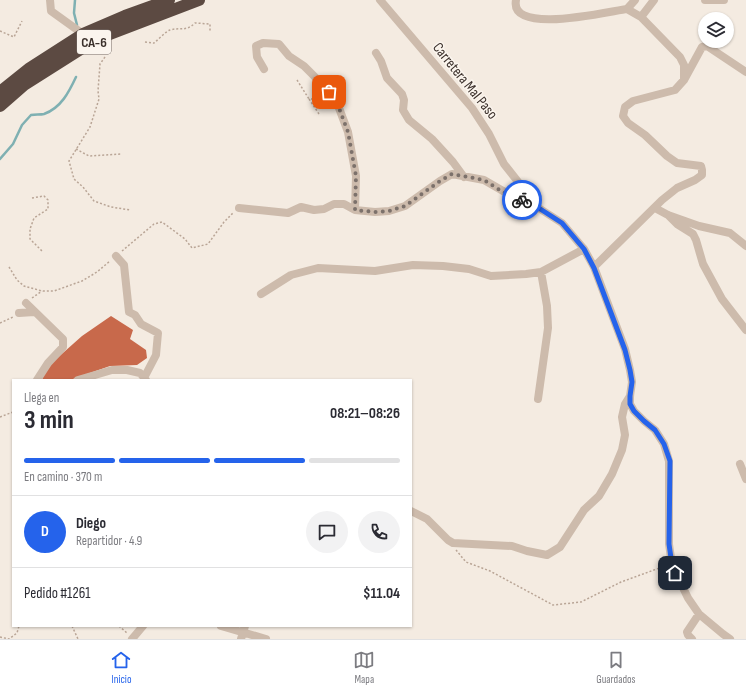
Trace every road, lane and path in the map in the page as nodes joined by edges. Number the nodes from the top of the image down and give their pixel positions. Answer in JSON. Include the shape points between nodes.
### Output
{"nodes":[{"id":1,"x":50,"y":0,"type":"edge"},
{"id":2,"x":169,"y":0,"type":"edge"},
{"id":3,"x":199,"y":0,"type":"edge"},
{"id":4,"x":380,"y":0,"type":"edge"},
{"id":5,"x":516,"y":0,"type":"edge"},
{"id":6,"x":635,"y":0,"type":"edge"},
{"id":7,"x":654,"y":0,"type":"edge"},
{"id":8,"x":705,"y":0,"type":"edge"},
{"id":9,"x":724,"y":0,"type":"edge"},
{"id":10,"x":627,"y":9,"type":"junction"},
{"id":11,"x":641,"y":17,"type":"junction"},
{"id":12,"x":22,"y":21,"type":"dead end"},
{"id":13,"x":0,"y":31,"type":"edge"},
{"id":14,"x":210,"y":32,"type":"dead end"},
{"id":15,"x":83,"y":34,"type":"junction"},
{"id":16,"x":145,"y":42,"type":"dead end"},
{"id":17,"x":376,"y":53,"type":"dead end"},
{"id":18,"x":105,"y":56,"type":"dead end"},
{"id":19,"x":264,"y":69,"type":"dead end"},
{"id":20,"x":746,"y":72,"type":"edge"},
{"id":21,"x":297,"y":80,"type":"dead end"},
{"id":22,"x":684,"y":80,"type":"junction"},
{"id":23,"x":0,"y":92,"type":"edge"},
{"id":24,"x":309,"y":99,"type":"junction"},
{"id":25,"x":335,"y":100,"type":"junction"},
{"id":26,"x":0,"y":106,"type":"edge"},
{"id":27,"x":319,"y":114,"type":"dead end"},
{"id":28,"x":76,"y":149,"type":"junction"},
{"id":29,"x":121,"y":154,"type":"dead end"},
{"id":30,"x":464,"y":177,"type":"junction"},
{"id":31,"x":32,"y":198,"type":"dead end"},
{"id":32,"x":534,"y":205,"type":"junction"},
{"id":33,"x":239,"y":208,"type":"joint"},
{"id":34,"x":655,"y":208,"type":"junction"},
{"id":35,"x":130,"y":210,"type":"dead end"},
{"id":36,"x":355,"y":210,"type":"junction"},
{"id":37,"x":668,"y":215,"type":"junction"},
{"id":38,"x":746,"y":246,"type":"edge"},
{"id":39,"x":584,"y":249,"type":"junction"},
{"id":40,"x":43,"y":252,"type":"dead end"},
{"id":41,"x":116,"y":256,"type":"junction"},
{"id":42,"x":9,"y":267,"type":"dead end"},
{"id":43,"x":594,"y":268,"type":"junction"},
{"id":44,"x":541,"y":272,"type":"junction"},
{"id":45,"x":261,"y":294,"type":"dead end"},
{"id":46,"x":26,"y":303,"type":"dead end"},
{"id":47,"x":34,"y":312,"type":"junction"},
{"id":48,"x":19,"y":313,"type":"dead end"},
{"id":49,"x":746,"y":330,"type":"edge"},
{"id":50,"x":38,"y":379,"type":"edge"},
{"id":51,"x":81,"y":379,"type":"edge"},
{"id":52,"x":145,"y":379,"type":"edge"},
{"id":53,"x":630,"y":396,"type":"junction"},
{"id":54,"x":538,"y":399,"type":"dead end"},
{"id":55,"x":12,"y":412,"type":"edge"},
{"id":56,"x":0,"y":417,"type":"edge"},
{"id":57,"x":740,"y":464,"type":"dead end"},
{"id":58,"x":746,"y":479,"type":"edge"},
{"id":59,"x":412,"y":512,"type":"edge"},
{"id":60,"x":453,"y":543,"type":"junction"},
{"id":61,"x":672,"y":565,"type":"junction"},
{"id":62,"x":699,"y":614,"type":"junction"},
{"id":63,"x":19,"y":627,"type":"edge"},
{"id":64,"x":72,"y":627,"type":"edge"},
{"id":65,"x":120,"y":627,"type":"edge"},
{"id":66,"x":143,"y":627,"type":"edge"},
{"id":67,"x":224,"y":627,"type":"edge"},
{"id":68,"x":243,"y":633,"type":"edge"},
{"id":69,"x":0,"y":637,"type":"edge"},
{"id":70,"x":78,"y":639,"type":"edge"},
{"id":71,"x":132,"y":639,"type":"edge"},
{"id":72,"x":266,"y":639,"type":"edge"},
{"id":73,"x":692,"y":639,"type":"edge"},
{"id":74,"x":730,"y":639,"type":"edge"}],
"edges":[{"from":1,"to":15,"type":"street","via":[[51,11]]},
{"from":2,"to":15,"type":"highway","number":"CA-6"},
{"from":3,"to":26,"type":"highway","number":"CA-6","via":[[84,46],[24,85]]},
{"from":4,"to":32,"type":"street","name":"Carretera Mal Paso","via":[[472,108],[504,164]]},
{"from":5,"to":10,"type":"street","via":[[518,12],[533,19],[571,19]]},
{"from":6,"to":10,"type":"street"},
{"from":7,"to":11,"type":"street"},
{"from":8,"to":9,"type":"street"},
{"from":10,"to":11,"type":"street"},
{"from":11,"to":22,"type":"street","via":[[680,57],[684,65]]},
{"from":12,"to":13,"type":"path","via":[[14,37]]},
{"from":14,"to":16,"type":"path","via":[[210,24],[195,23],[184,29],[169,30],[154,42]]},
{"from":15,"to":23,"type":"highway","number":"CA-6","via":[[30,68]]},
{"from":17,"to":30,"type":"street","via":[[382,61],[387,78],[402,94],[403,110],[409,120],[437,145]]},
{"from":18,"to":28,"type":"path","via":[[100,64],[99,99],[90,127]]},
{"from":19,"to":25,"type":"street","via":[[257,57],[256,46],[263,43],[280,44]]},
{"from":20,"to":22,"type":"street","via":[[707,46],[699,51]]},
{"from":21,"to":24,"type":"path"},
{"from":22,"to":34,"type":"street","via":[[675,90],[633,101],[625,107],[623,116],[628,123],[667,156],[678,163],[701,166],[702,175],[677,188]]},
{"from":24,"to":25,"type":"path"},
{"from":24,"to":27,"type":"path"},
{"from":25,"to":36,"type":"street","via":[[348,132],[356,176]]},
{"from":28,"to":29,"type":"path","via":[[89,156]]},
{"from":28,"to":35,"type":"path","via":[[69,161],[74,179],[94,201]]},
{"from":30,"to":32,"type":"street","via":[[484,180],[503,192]]},
{"from":30,"to":36,"type":"street","via":[[452,174],[405,206],[389,211]]},
{"from":31,"to":40,"type":"path","via":[[44,196],[48,200],[48,209],[34,218],[30,229],[30,239]]},
{"from":32,"to":39,"type":"street","name":"Carretera Mal Paso","via":[[562,223]]},
{"from":33,"to":36,"type":"street","via":[[288,213],[301,207],[314,210],[344,204]]},
{"from":33,"to":41,"type":"path","via":[[224,222],[208,244],[192,248],[185,239],[162,222],[154,224]]},
{"from":34,"to":37,"type":"street"},
{"from":34,"to":43,"type":"street"},
{"from":37,"to":38,"type":"street","via":[[730,233]]},
{"from":37,"to":49,"type":"street","via":[[693,234],[703,264],[722,299]]},
{"from":39,"to":43,"type":"street","name":"Carretera Mal Paso"},
{"from":39,"to":44,"type":"street"},
{"from":41,"to":42,"type":"path","via":[[82,281],[54,291],[24,286]]},
{"from":41,"to":52,"type":"street","via":[[124,265],[129,312],[135,315],[141,324],[158,333],[156,354]]},
{"from":43,"to":53,"type":"street","name":"Carretera Mal Paso","via":[[625,350],[632,382]]},
{"from":44,"to":45,"type":"street","via":[[491,276],[469,269],[443,266],[413,265],[375,271],[318,268],[291,275]]},
{"from":44,"to":54,"type":"street","via":[[548,328]]},
{"from":46,"to":47,"type":"street"},
{"from":47,"to":48,"type":"street"},
{"from":47,"to":50,"type":"street","via":[[64,343]]},
{"from":51,"to":52,"type":"street","via":[[112,370],[140,373]]},
{"from":53,"to":60,"type":"street","via":[[624,404],[622,417],[622,450],[612,474],[599,496],[584,510],[560,547],[547,555],[512,546]]},
{"from":53,"to":61,"type":"street","name":"Carretera Mal Paso","via":[[630,404],[634,411],[655,430],[664,444],[670,461],[669,544]]},
{"from":55,"to":56,"type":"path"},
{"from":57,"to":58,"type":"street"},
{"from":59,"to":60,"type":"street","via":[[426,519]]},
{"from":60,"to":61,"type":"path","via":[[457,553],[466,562],[490,571],[553,605],[581,602],[621,582]]},
{"from":61,"to":62,"type":"street","name":"Carretera Mal Paso"},
{"from":62,"to":73,"type":"street","via":[[687,632]]},
{"from":62,"to":74,"type":"street","name":"Carretera Mal Paso"},
{"from":63,"to":69,"type":"path","via":[[17,633],[10,639]]},
{"from":64,"to":70,"type":"path"},
{"from":65,"to":71,"type":"path"},
{"from":66,"to":71,"type":"street"},
{"from":67,"to":68,"type":"street"},
{"from":68,"to":72,"type":"street"}]}
